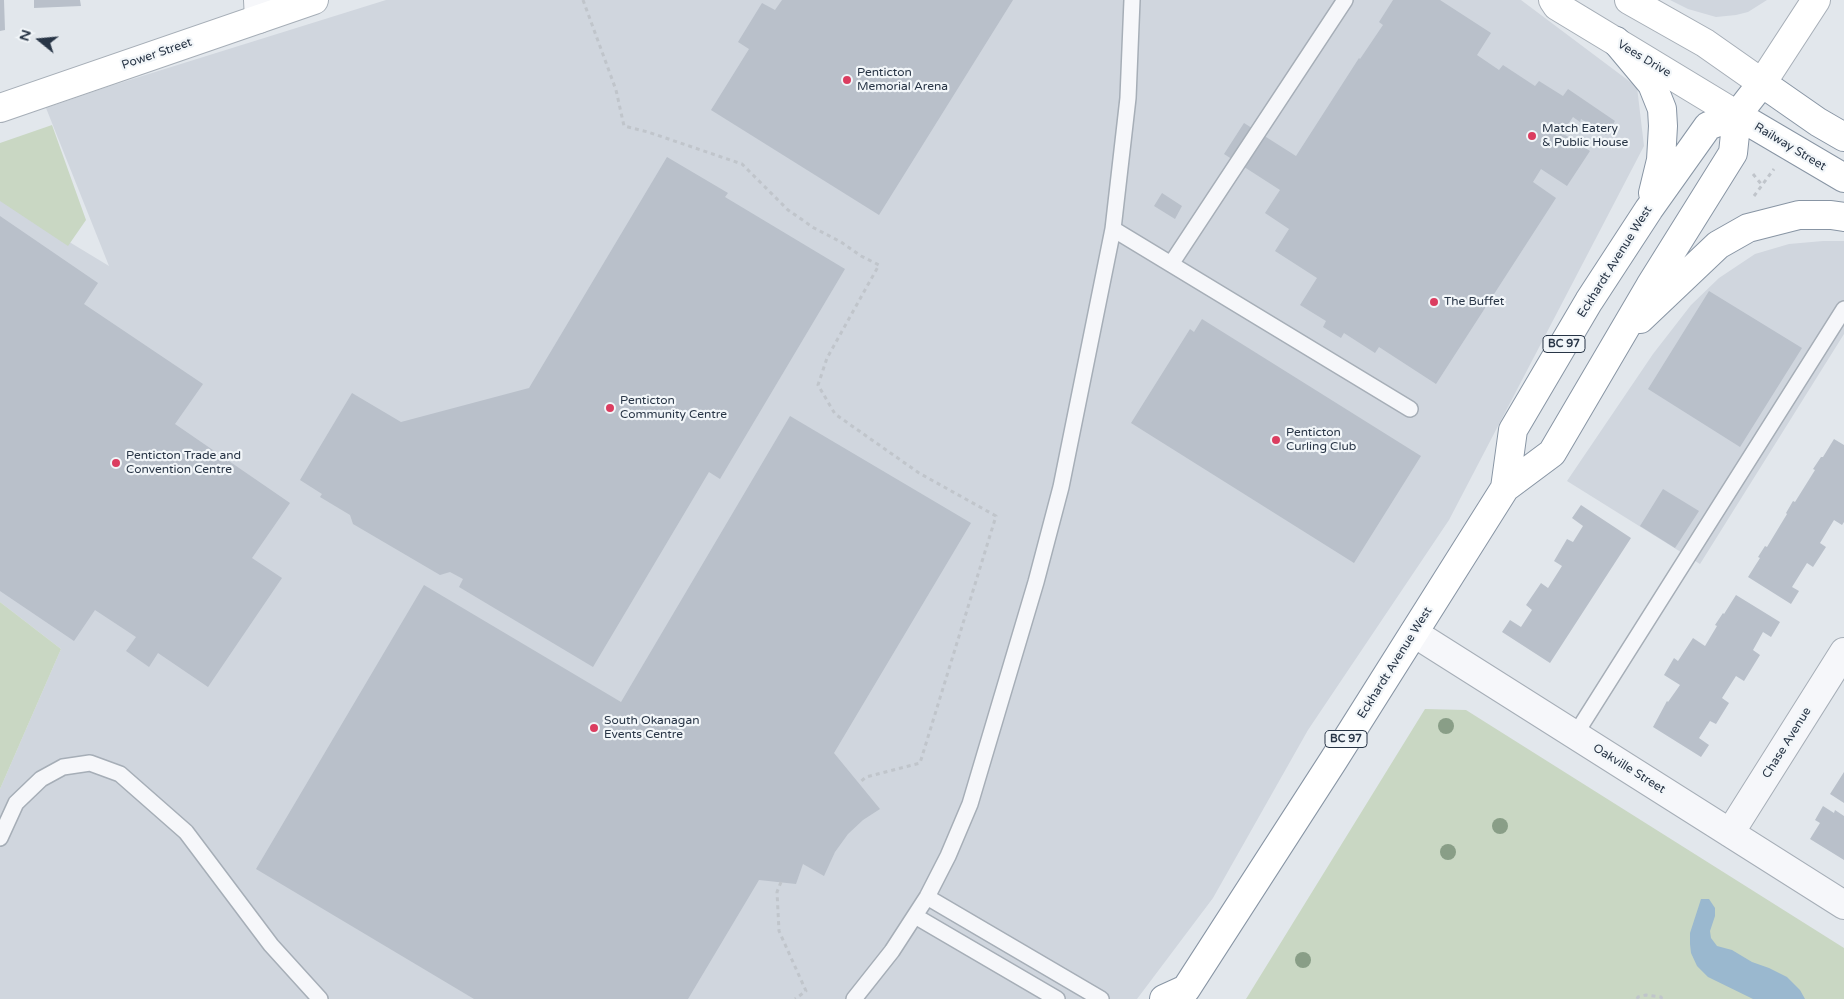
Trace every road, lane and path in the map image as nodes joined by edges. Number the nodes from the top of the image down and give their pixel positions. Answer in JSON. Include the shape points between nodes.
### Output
{"nodes":[{"id":1,"x":314,"y":0,"type":"edge"},
{"id":2,"x":583,"y":0,"type":"edge"},
{"id":3,"x":1132,"y":0,"type":"edge"},
{"id":4,"x":1345,"y":0,"type":"edge"},
{"id":5,"x":1553,"y":0,"type":"edge"},
{"id":6,"x":1629,"y":0,"type":"edge"},
{"id":7,"x":1816,"y":0,"type":"edge"},
{"id":8,"x":258,"y":9,"type":"edge"},
{"id":9,"x":1616,"y":41,"type":"junction"},
{"id":10,"x":1762,"y":83,"type":"junction"},
{"id":11,"x":0,"y":108,"type":"edge"},
{"id":12,"x":1737,"y":115,"type":"junction"},
{"id":13,"x":1844,"y":137,"type":"edge"},
{"id":14,"x":1776,"y":167,"type":"dead end"},
{"id":15,"x":1752,"y":173,"type":"dead end"},
{"id":16,"x":1844,"y":178,"type":"edge"},
{"id":17,"x":1762,"y":185,"type":"junction"},
{"id":18,"x":1753,"y":198,"type":"dead end"},
{"id":19,"x":1648,"y":209,"type":"junction"},
{"id":20,"x":1844,"y":216,"type":"edge"},
{"id":21,"x":1113,"y":229,"type":"junction"},
{"id":22,"x":1171,"y":264,"type":"junction"},
{"id":23,"x":1844,"y":309,"type":"edge"},
{"id":24,"x":1618,"y":341,"type":"junction"},
{"id":25,"x":1410,"y":409,"type":"dead end"},
{"id":26,"x":1505,"y":488,"type":"junction"},
{"id":27,"x":1414,"y":633,"type":"junction"},
{"id":28,"x":1844,"y":652,"type":"edge"},
{"id":29,"x":1575,"y":735,"type":"junction"},
{"id":30,"x":859,"y":783,"type":"dead end"},
{"id":31,"x":1730,"y":833,"type":"junction"},
{"id":32,"x":0,"y":838,"type":"edge"},
{"id":33,"x":781,"y":882,"type":"dead end"},
{"id":34,"x":927,"y":896,"type":"junction"},
{"id":35,"x":1844,"y":905,"type":"edge"},
{"id":36,"x":915,"y":916,"type":"junction"},
{"id":37,"x":1178,"y":996,"type":"edge"},
{"id":38,"x":320,"y":999,"type":"edge"},
{"id":39,"x":795,"y":999,"type":"edge"},
{"id":40,"x":854,"y":999,"type":"edge"},
{"id":41,"x":1056,"y":999,"type":"edge"},
{"id":42,"x":1101,"y":999,"type":"edge"},
{"id":43,"x":1637,"y":999,"type":"edge"},
{"id":44,"x":1662,"y":999,"type":"edge"}],
"edges":[{"from":1,"to":8,"type":"main road","name":"Power Street"},
{"from":2,"to":30,"type":"path","via":[[616,90],[624,126],[742,164],[788,210],[879,265],[827,358],[818,385],[835,414],[919,473],[996,516],[920,763],[866,777]]},
{"from":3,"to":21,"type":"lane","via":[[1128,98]]},
{"from":4,"to":22,"type":"lane"},
{"from":5,"to":9,"type":"main road","name":"Vees Drive","via":[[1557,6]]},
{"from":6,"to":10,"type":"main road","via":[[1705,43]]},
{"from":7,"to":10,"type":"main road"},
{"from":8,"to":11,"type":"main road","name":"Power Street"},
{"from":9,"to":12,"type":"main road","name":"Vees Drive"},
{"from":9,"to":19,"type":"main road","via":[[1652,84],[1662,109],[1661,160]]},
{"from":10,"to":12,"type":"main road"},
{"from":10,"to":13,"type":"main road"},
{"from":12,"to":16,"type":"main road","name":"Railway Street"},
{"from":12,"to":19,"type":"main road","name":"Eckhardt Avenue West","number":"BC 97","via":[[1708,126]]},
{"from":12,"to":24,"type":"main road","name":"Eckhardt Avenue West","number":"BC 97","via":[[1733,153]]},
{"from":14,"to":17,"type":"path"},
{"from":15,"to":17,"type":"path"},
{"from":17,"to":18,"type":"path"},
{"from":19,"to":26,"type":"main road","name":"Eckhardt Avenue West","number":"BC 97","via":[[1513,430]]},
{"from":20,"to":24,"type":"main road","via":[[1799,215],[1748,228],[1718,245]]},
{"from":21,"to":22,"type":"lane"},
{"from":21,"to":34,"type":"lane","via":[[1061,487],[1036,582],[970,804]]},
{"from":22,"to":25,"type":"lane"},
{"from":23,"to":29,"type":"lane"},
{"from":24,"to":26,"type":"main road","name":"Eckhardt Avenue West","number":"BC 97","via":[[1552,453]]},
{"from":26,"to":27,"type":"main road","name":"Eckhardt Avenue West","number":"BC 97"},
{"from":27,"to":29,"type":"street","name":"Oakville Street"},
{"from":27,"to":37,"type":"main road","name":"Eckhardt Avenue West","number":"BC 97"},
{"from":28,"to":31,"type":"street","name":"Chase Avenue"},
{"from":29,"to":31,"type":"street","name":"Oakville Street"},
{"from":31,"to":35,"type":"street","name":"Oakville Street"},
{"from":32,"to":38,"type":"lane","via":[[16,802],[48,775],[63,767],[90,763],[120,774],[186,832],[271,945]]},
{"from":33,"to":39,"type":"path","via":[[777,892],[779,931],[806,991]]},
{"from":34,"to":36,"type":"lane"},
{"from":34,"to":42,"type":"lane"},
{"from":36,"to":40,"type":"lane"},
{"from":36,"to":41,"type":"lane"},
{"from":43,"to":44,"type":"path","via":[[1646,995]]}]}
